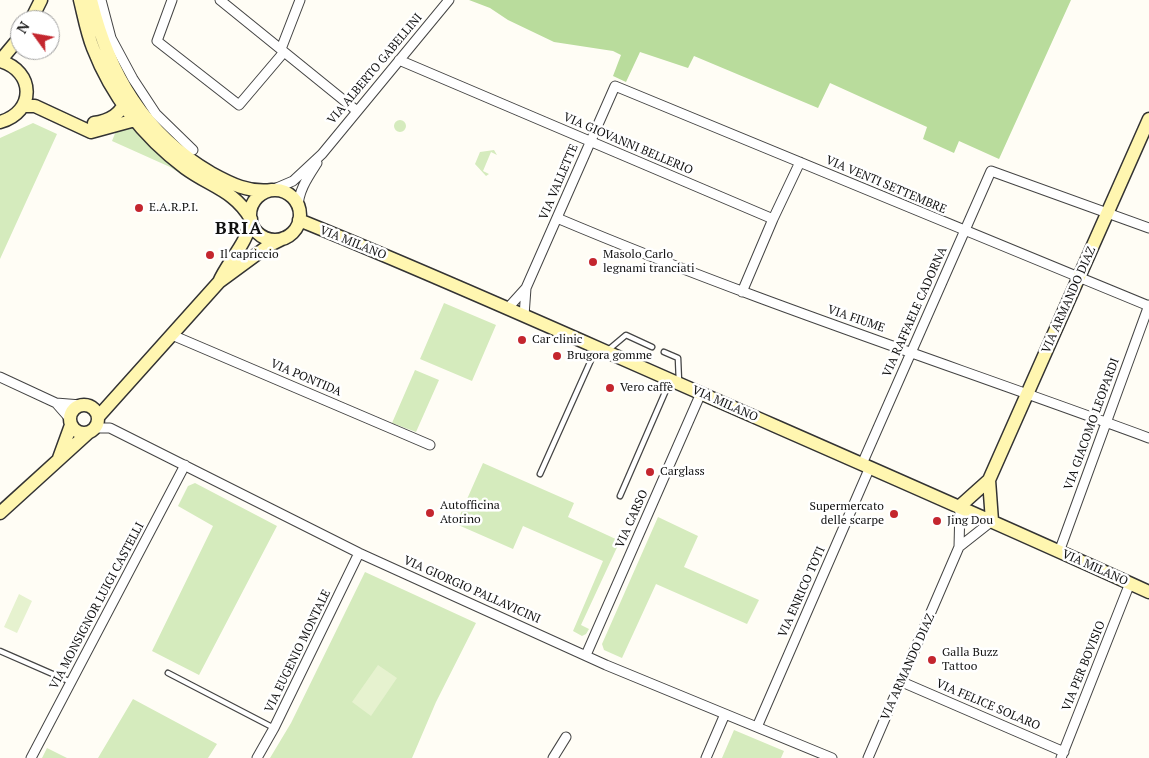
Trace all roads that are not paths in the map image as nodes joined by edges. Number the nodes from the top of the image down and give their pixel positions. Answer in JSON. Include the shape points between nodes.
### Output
{"nodes":[{"id":1,"x":51,"y":0,"type":"edge"},
{"id":2,"x":81,"y":0,"type":"edge"},
{"id":3,"x":91,"y":0,"type":"edge"},
{"id":4,"x":101,"y":0,"type":"edge"},
{"id":5,"x":172,"y":0,"type":"edge"},
{"id":6,"x":220,"y":0,"type":"edge"},
{"id":7,"x":300,"y":0,"type":"edge"},
{"id":8,"x":449,"y":0,"type":"edge"},
{"id":9,"x":40,"y":4,"type":"edge"},
{"id":10,"x":95,"y":14,"type":"junction"},
{"id":11,"x":10,"y":49,"type":"edge"},
{"id":12,"x":282,"y":50,"type":"junction"},
{"id":13,"x":399,"y":60,"type":"junction"},
{"id":14,"x":0,"y":61,"type":"edge"},
{"id":15,"x":122,"y":83,"type":"junction"},
{"id":16,"x":615,"y":86,"type":"joint"},
{"id":17,"x":23,"y":106,"type":"junction"},
{"id":18,"x":124,"y":107,"type":"junction"},
{"id":19,"x":357,"y":111,"type":"junction"},
{"id":20,"x":1149,"y":119,"type":"edge"},
{"id":21,"x":135,"y":120,"type":"junction"},
{"id":22,"x":3,"y":123,"type":"edge"},
{"id":23,"x":77,"y":125,"type":"junction"},
{"id":24,"x":590,"y":142,"type":"junction"},
{"id":25,"x":193,"y":150,"type":"dead end"},
{"id":26,"x":322,"y":154,"type":"junction"},
{"id":27,"x":800,"y":162,"type":"junction"},
{"id":28,"x":272,"y":190,"type":"junction"},
{"id":29,"x":1107,"y":213,"type":"junction"},
{"id":30,"x":299,"y":214,"type":"junction"},
{"id":31,"x":557,"y":218,"type":"junction"},
{"id":32,"x":251,"y":219,"type":"junction"},
{"id":33,"x":773,"y":219,"type":"junction"},
{"id":34,"x":1149,"y":228,"type":"edge"},
{"id":35,"x":964,"y":231,"type":"junction"},
{"id":36,"x":284,"y":238,"type":"junction"},
{"id":37,"x":1079,"y":278,"type":"junction"},
{"id":38,"x":219,"y":282,"type":"junction"},
{"id":39,"x":526,"y":288,"type":"junction"},
{"id":40,"x":742,"y":292,"type":"junction"},
{"id":41,"x":1149,"y":306,"type":"edge"},
{"id":42,"x":507,"y":308,"type":"junction"},
{"id":43,"x":524,"y":316,"type":"junction"},
{"id":44,"x":172,"y":335,"type":"junction"},
{"id":45,"x":652,"y":347,"type":"dead end"},
{"id":46,"x":601,"y":350,"type":"junction"},
{"id":47,"x":664,"y":352,"type":"dead end"},
{"id":48,"x":911,"y":352,"type":"junction"},
{"id":49,"x":0,"y":377,"type":"edge"},
{"id":50,"x":675,"y":382,"type":"junction"},
{"id":51,"x":127,"y":384,"type":"junction"},
{"id":52,"x":702,"y":393,"type":"junction"},
{"id":53,"x":1028,"y":393,"type":"junction"},
{"id":54,"x":56,"y":403,"type":"junction"},
{"id":55,"x":84,"y":405,"type":"junction"},
{"id":56,"x":70,"y":422,"type":"junction"},
{"id":57,"x":1106,"y":422,"type":"junction"},
{"id":58,"x":94,"y":426,"type":"junction"},
{"id":59,"x":1149,"y":438,"type":"edge"},
{"id":60,"x":430,"y":445,"type":"dead end"},
{"id":61,"x":58,"y":460,"type":"junction"},
{"id":62,"x":186,"y":465,"type":"junction"},
{"id":63,"x":866,"y":466,"type":"junction"},
{"id":64,"x":540,"y":474,"type":"dead end"},
{"id":65,"x":989,"y":480,"type":"junction"},
{"id":66,"x":620,"y":496,"type":"dead end"},
{"id":67,"x":960,"y":506,"type":"junction"},
{"id":68,"x":0,"y":513,"type":"edge"},
{"id":69,"x":992,"y":521,"type":"junction"},
{"id":70,"x":959,"y":547,"type":"junction"},
{"id":71,"x":1060,"y":552,"type":"junction"},
{"id":72,"x":359,"y":553,"type":"junction"},
{"id":73,"x":1130,"y":583,"type":"junction"},
{"id":74,"x":1149,"y":592,"type":"edge"},
{"id":75,"x":0,"y":651,"type":"edge"},
{"id":76,"x":586,"y":655,"type":"junction"},
{"id":77,"x":168,"y":672,"type":"dead end"},
{"id":78,"x":71,"y":682,"type":"junction"},
{"id":79,"x":902,"y":682,"type":"junction"},
{"id":80,"x":725,"y":714,"type":"junction"},
{"id":81,"x":274,"y":728,"type":"junction"},
{"id":82,"x":756,"y":728,"type":"junction"},
{"id":83,"x":566,"y":737,"type":"dead end"},
{"id":84,"x":1062,"y":755,"type":"edge"},
{"id":85,"x":31,"y":758,"type":"edge"},
{"id":86,"x":257,"y":758,"type":"edge"},
{"id":87,"x":553,"y":758,"type":"edge"},
{"id":88,"x":706,"y":758,"type":"edge"},
{"id":89,"x":832,"y":758,"type":"edge"},
{"id":90,"x":868,"y":758,"type":"edge"}],
"edges":[{"from":1,"to":9,"type":"main road"},
{"from":2,"to":10,"type":"main road"},
{"from":2,"to":18,"type":"main road","via":[[93,48]]},
{"from":3,"to":10,"type":"main road"},
{"from":4,"to":25,"type":"street","via":[[112,38],[133,79],[156,114]]},
{"from":5,"to":12,"type":"street","via":[[157,40],[239,106]]},
{"from":6,"to":12,"type":"street"},
{"from":7,"to":12,"type":"street"},
{"from":8,"to":13,"type":"street","name":"VIA ALBERTO GABELLINI"},
{"from":10,"to":15,"type":"main road","via":[[102,40]]},
{"from":11,"to":14,"type":"main road"},
{"from":12,"to":19,"type":"street"},
{"from":13,"to":19,"type":"street","name":"VIA ALBERTO GABELLINI"},
{"from":13,"to":24,"type":"street","name":"VIA GIOVANNI BELLERIO"},
{"from":14,"to":17,"type":"main road","via":[[10,63],[24,77],[26,96]]},
{"from":15,"to":18,"type":"main road"},
{"from":15,"to":28,"type":"main road","via":[[149,124],[193,162],[234,185]]},
{"from":16,"to":24,"type":"street","name":"VIA VALLETTE"},
{"from":16,"to":27,"type":"street","name":"VIA VENTI SETTEMBRE"},
{"from":17,"to":22,"type":"main road"},
{"from":17,"to":23,"type":"main road","via":[[35,106]]},
{"from":18,"to":21,"type":"main road"},
{"from":18,"to":23,"type":"main road","via":[[102,122]]},
{"from":19,"to":26,"type":"street","name":"VIA ALBERTO GABELLINI"},
{"from":20,"to":29,"type":"main road","name":"VIA ARMANDO DIAZ"},
{"from":21,"to":23,"type":"main road","via":[[91,132]]},
{"from":21,"to":32,"type":"main road","via":[[186,169],[236,199]]},
{"from":24,"to":31,"type":"street","name":"VIA VALLETTE"},
{"from":24,"to":33,"type":"street","name":"VIA GIOVANNI BELLERIO"},
{"from":26,"to":28,"type":"street","name":"VIA ALBERTO GABELLINI","via":[[293,180]]},
{"from":26,"to":30,"type":"street","name":"VIA ALBERTO GABELLINI","via":[[303,188]]},
{"from":27,"to":33,"type":"street"},
{"from":27,"to":35,"type":"street","name":"VIA VENTI SETTEMBRE"},
{"from":28,"to":30,"type":"main road","via":[[288,194],[295,201]]},
{"from":28,"to":32,"type":"main road","via":[[254,201]]},
{"from":29,"to":34,"type":"street"},
{"from":29,"to":35,"type":"street","name":"VIA RAFFAELE CADORNA","via":[[990,171]]},
{"from":29,"to":37,"type":"main road","name":"VIA ARMANDO DIAZ"},
{"from":30,"to":36,"type":"main road","via":[[295,229]]},
{"from":30,"to":42,"type":"main road","name":"VIA MILANO","via":[[372,250]]},
{"from":31,"to":39,"type":"street","name":"VIA VALLETTE"},
{"from":31,"to":40,"type":"street","name":"VIA FIUME"},
{"from":32,"to":36,"type":"main road","via":[[255,230],[263,236]]},
{"from":32,"to":38,"type":"main road","via":[[244,240]]},
{"from":33,"to":40,"type":"street"},
{"from":35,"to":37,"type":"street","name":"VIA VENTI SETTEMBRE"},
{"from":35,"to":48,"type":"street","name":"VIA RAFFAELE CADORNA"},
{"from":36,"to":38,"type":"main road"},
{"from":37,"to":41,"type":"street","name":"VIA VENTI SETTEMBRE"},
{"from":37,"to":53,"type":"main road","name":"VIA ARMANDO DIAZ"},
{"from":38,"to":44,"type":"main road"},
{"from":39,"to":42,"type":"street","name":"VIA VALLETTE"},
{"from":39,"to":43,"type":"street","name":"VIA VALLETTE"},
{"from":40,"to":48,"type":"street","name":"VIA FIUME"},
{"from":41,"to":57,"type":"street","name":"VIA GIACOMO LEOPARDI"},
{"from":42,"to":43,"type":"main road","name":"VIA MILANO"},
{"from":43,"to":46,"type":"main road","name":"VIA MILANO"},
{"from":44,"to":51,"type":"main road"},
{"from":44,"to":60,"type":"street","name":"VIA PONTIDA"},
{"from":45,"to":46,"type":"lane","via":[[626,335]]},
{"from":46,"to":50,"type":"main road","name":"VIA MILANO"},
{"from":46,"to":64,"type":"lane"},
{"from":47,"to":50,"type":"lane","via":[[678,358]]},
{"from":48,"to":53,"type":"street","name":"VIA FIUME"},
{"from":48,"to":63,"type":"street","name":"VIA RAFFAELE CADORNA"},
{"from":49,"to":54,"type":"street"},
{"from":50,"to":52,"type":"main road","name":"VIA MILANO"},
{"from":50,"to":66,"type":"lane"},
{"from":51,"to":55,"type":"main road","via":[[110,396]]},
{"from":51,"to":58,"type":"main road"},
{"from":52,"to":63,"type":"main road","name":"VIA MILANO"},
{"from":52,"to":76,"type":"street","name":"VIA CARSO"},
{"from":53,"to":57,"type":"street","name":"VIA FIUME"},
{"from":53,"to":65,"type":"main road","name":"VIA ARMANDO DIAZ"},
{"from":54,"to":55,"type":"street"},
{"from":54,"to":56,"type":"street"},
{"from":55,"to":56,"type":"main road","via":[[73,410]]},
{"from":55,"to":58,"type":"main road","via":[[95,409]]},
{"from":56,"to":58,"type":"main road","via":[[80,433]]},
{"from":56,"to":61,"type":"main road"},
{"from":57,"to":59,"type":"street","name":"VIA FIUME"},
{"from":57,"to":71,"type":"street","name":"VIA GIACOMO LEOPARDI"},
{"from":58,"to":61,"type":"main road"},
{"from":58,"to":62,"type":"street","name":"VIA GIORGIO PALLAVICINI","via":[[110,428]]},
{"from":61,"to":68,"type":"main road"},
{"from":62,"to":72,"type":"street","name":"VIA GIORGIO PALLAVICINI"},
{"from":62,"to":78,"type":"street","name":"VIA MONSIGNOR LUIGI CASTELLI"},
{"from":63,"to":67,"type":"main road","name":"VIA MILANO"},
{"from":63,"to":82,"type":"street","name":"VIA ENRICO TOTI"},
{"from":65,"to":67,"type":"main road","name":"VIA ARMANDO DIAZ"},
{"from":65,"to":69,"type":"main road","name":"VIA ARMANDO DIAZ"},
{"from":67,"to":69,"type":"main road","name":"VIA MILANO"},
{"from":67,"to":70,"type":"street","name":"VIA ARMANDO DIAZ"},
{"from":69,"to":70,"type":"street","name":"VIA ARMANDO DIAZ"},
{"from":69,"to":71,"type":"main road","name":"VIA MILANO"},
{"from":70,"to":79,"type":"street","name":"VIA ARMANDO DIAZ"},
{"from":71,"to":73,"type":"main road","name":"VIA MILANO"},
{"from":72,"to":76,"type":"street","name":"VIA GIORGIO PALLAVICINI"},
{"from":72,"to":81,"type":"street","name":"VIA EUGENIO MONTALE"},
{"from":73,"to":74,"type":"main road","name":"VIA MILANO"},
{"from":73,"to":84,"type":"street","name":"VIA PER BOVISIO"},
{"from":75,"to":78,"type":"lane"},
{"from":76,"to":80,"type":"street","name":"VIA GIORGIO PALLAVICINI"},
{"from":77,"to":81,"type":"lane"},
{"from":78,"to":85,"type":"street","name":"VIA MONSIGNOR LUIGI CASTELLI"},
{"from":79,"to":84,"type":"street","name":"VIA FELICE SOLARO"},
{"from":79,"to":90,"type":"street","name":"VIA ARMANDO DIAZ"},
{"from":80,"to":82,"type":"street","name":"VIA GIORGIO PALLAVICINI"},
{"from":80,"to":88,"type":"street"},
{"from":81,"to":86,"type":"street","name":"VIA EUGENIO MONTALE"},
{"from":82,"to":89,"type":"street","name":"VIA GIORGIO PALLAVICINI"},
{"from":83,"to":87,"type":"street"}]}
